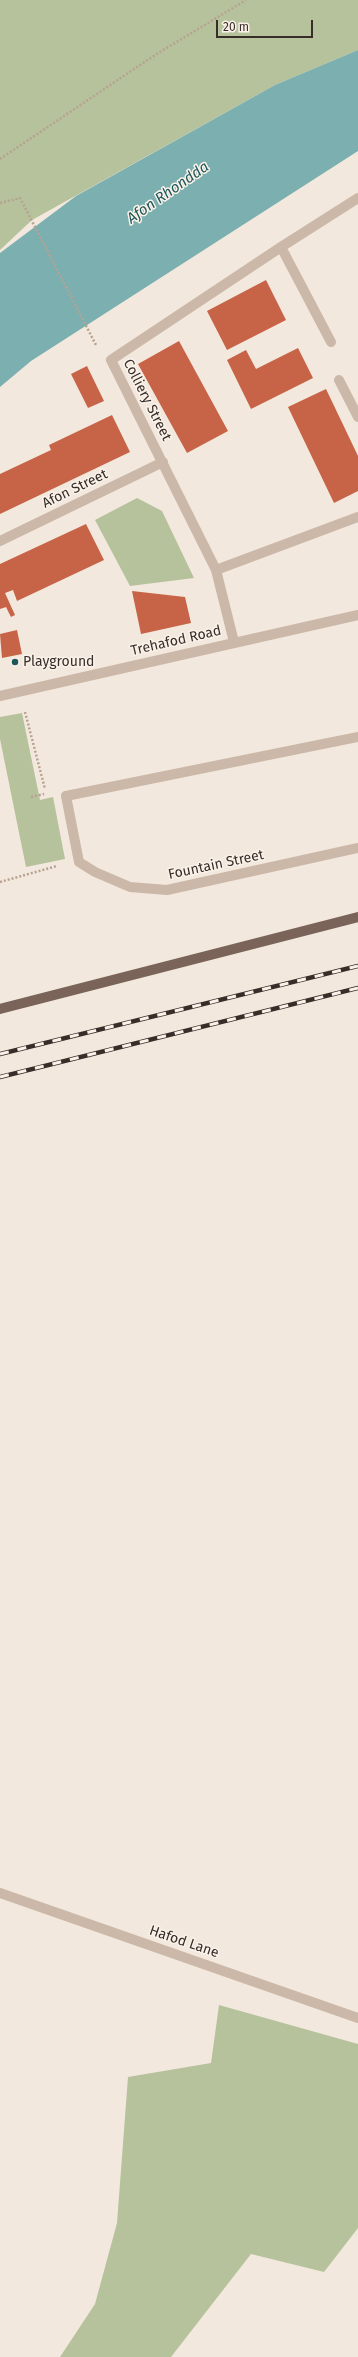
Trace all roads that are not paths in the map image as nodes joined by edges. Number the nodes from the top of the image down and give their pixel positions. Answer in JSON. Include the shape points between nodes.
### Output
{"nodes":[{"id":1,"x":358,"y":198,"type":"edge"},
{"id":2,"x":281,"y":247,"type":"junction"},
{"id":3,"x":331,"y":342,"type":"dead end"},
{"id":4,"x":339,"y":380,"type":"dead end"},
{"id":5,"x":358,"y":417,"type":"edge"},
{"id":6,"x":162,"y":462,"type":"junction"},
{"id":7,"x":358,"y":517,"type":"edge"},
{"id":8,"x":0,"y":541,"type":"edge"},
{"id":9,"x":216,"y":570,"type":"junction"},
{"id":10,"x":358,"y":616,"type":"edge"},
{"id":11,"x":234,"y":642,"type":"junction"},
{"id":12,"x":0,"y":696,"type":"edge"},
{"id":13,"x":358,"y":737,"type":"edge"},
{"id":14,"x":358,"y":848,"type":"edge"},
{"id":15,"x":358,"y":917,"type":"edge"},
{"id":16,"x":0,"y":1009,"type":"edge"},
{"id":17,"x":0,"y":1893,"type":"edge"},
{"id":18,"x":358,"y":2018,"type":"edge"}],
"edges":[{"from":1,"to":2,"type":"street","name":"Colliery Street"},
{"from":2,"to":3,"type":"street"},
{"from":2,"to":6,"type":"street","name":"Colliery Street","via":[[111,360]]},
{"from":4,"to":5,"type":"street"},
{"from":6,"to":8,"type":"street","name":"Afon Street"},
{"from":6,"to":9,"type":"street","name":"Colliery Street"},
{"from":7,"to":9,"type":"street"},
{"from":9,"to":11,"type":"street","name":"Colliery Street"},
{"from":10,"to":11,"type":"street","name":"Trehafod Road"},
{"from":11,"to":12,"type":"street","name":"Trehafod Road"},
{"from":13,"to":14,"type":"street","name":"Fountain Street","via":[[66,796],[79,862],[130,887],[167,890]]},
{"from":15,"to":16,"type":"main road"},
{"from":17,"to":18,"type":"street","name":"Hafod Lane"}]}
